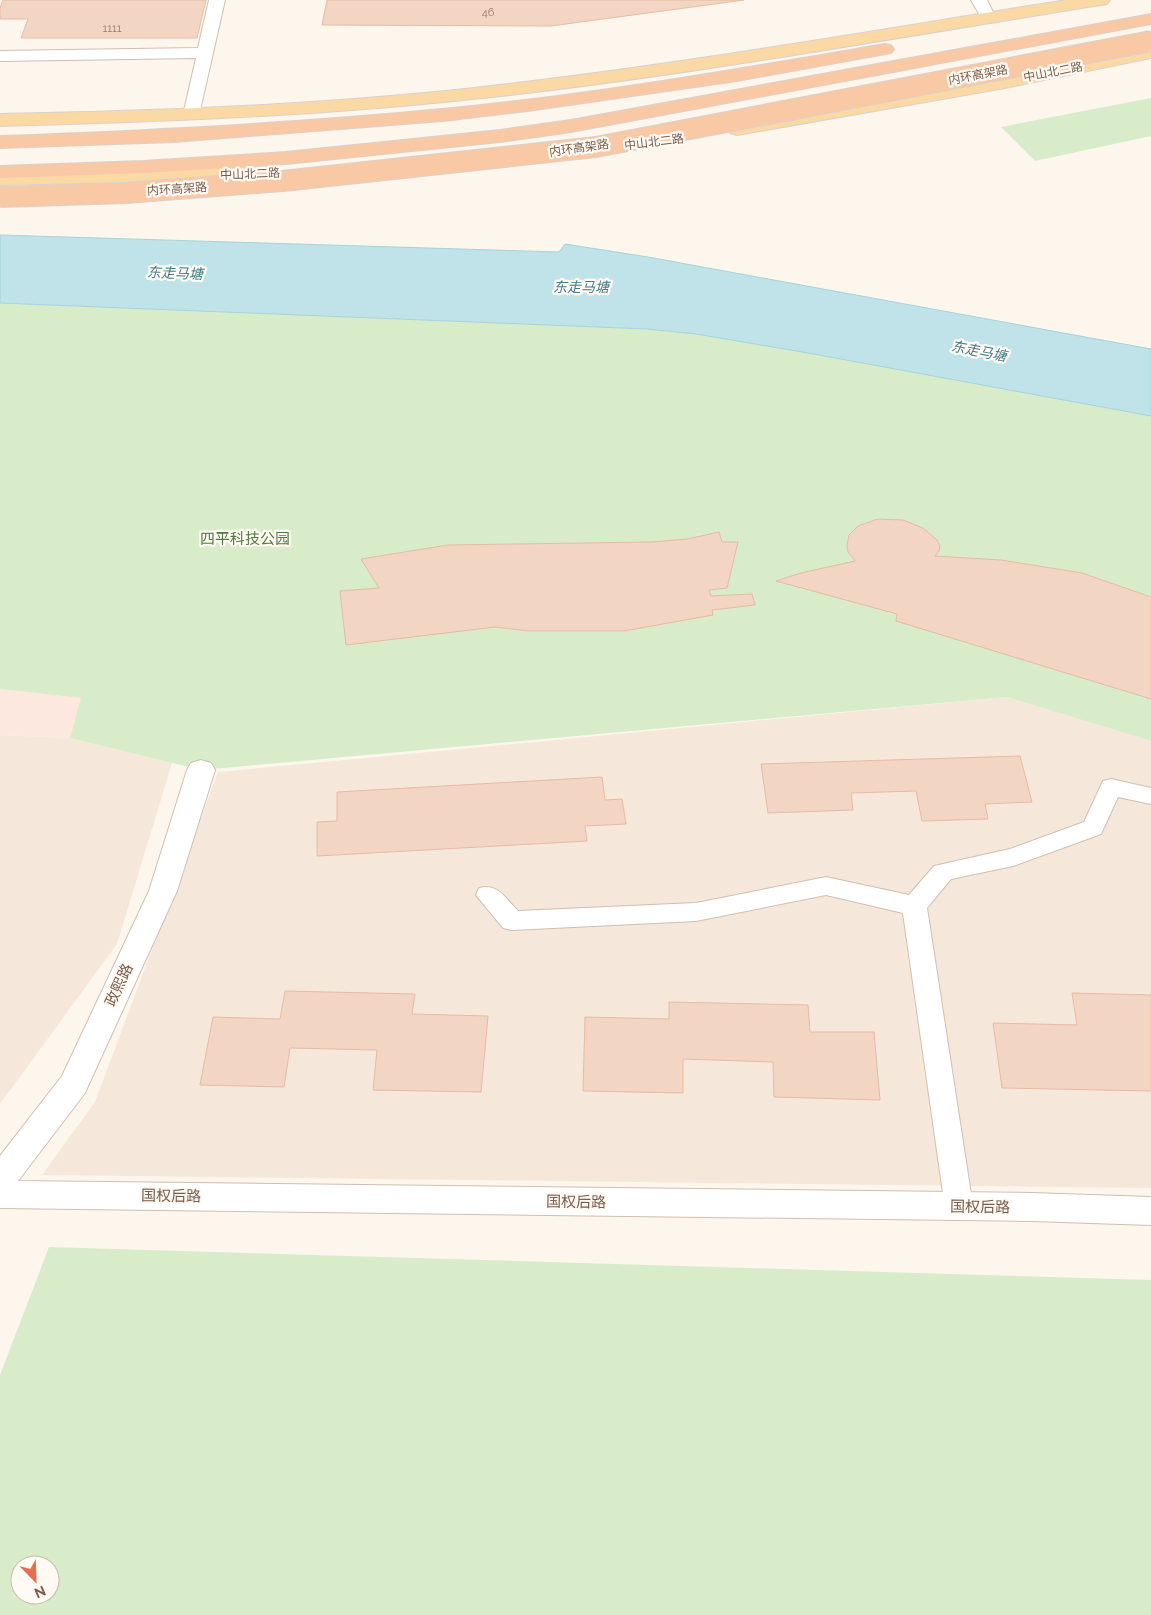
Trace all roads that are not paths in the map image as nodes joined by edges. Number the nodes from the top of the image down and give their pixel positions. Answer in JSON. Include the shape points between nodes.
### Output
{"nodes":[{"id":1,"x":217,"y":0,"type":"edge"},
{"id":2,"x":979,"y":0,"type":"edge"},
{"id":3,"x":1101,"y":0,"type":"edge"},
{"id":4,"x":1151,"y":4,"type":"edge"},
{"id":5,"x":988,"y":18,"type":"junction"},
{"id":6,"x":1151,"y":19,"type":"edge"},
{"id":7,"x":1151,"y":41,"type":"edge"},
{"id":8,"x":205,"y":53,"type":"junction"},
{"id":9,"x":1151,"y":53,"type":"edge"},
{"id":10,"x":0,"y":56,"type":"edge"},
{"id":11,"x":191,"y":115,"type":"junction"},
{"id":12,"x":0,"y":120,"type":"edge"},
{"id":13,"x":0,"y":142,"type":"edge"},
{"id":14,"x":0,"y":172,"type":"edge"},
{"id":15,"x":0,"y":179,"type":"edge"},
{"id":16,"x":0,"y":197,"type":"edge"},
{"id":17,"x":201,"y":770,"type":"dead end"},
{"id":18,"x":1151,"y":796,"type":"edge"},
{"id":19,"x":488,"y":895,"type":"dead end"},
{"id":20,"x":914,"y":906,"type":"junction"},
{"id":21,"x":0,"y":1180,"type":"edge"},
{"id":22,"x":0,"y":1194,"type":"edge"},
{"id":23,"x":959,"y":1207,"type":"junction"},
{"id":24,"x":1151,"y":1211,"type":"edge"}],
"edges":[{"from":1,"to":8,"type":"lane"},
{"from":2,"to":5,"type":"lane"},
{"from":3,"to":5,"type":"main road"},
{"from":4,"to":13,"type":"highway","via":[[737,75],[528,105],[434,116],[174,136]]},
{"from":5,"to":11,"type":"main road","via":[[537,86],[326,107]]},
{"from":6,"to":14,"type":"highway","name":"内环高架路","via":[[580,124],[484,138],[210,164]]},
{"from":7,"to":16,"type":"highway","name":"内环高架路","bridge":true,"via":[[596,147],[283,181],[126,193]]},
{"from":8,"to":10,"type":"lane"},
{"from":8,"to":11,"type":"lane"},
{"from":9,"to":15,"type":"main road","name":"中山北二路","via":[[805,118],[575,152],[339,170]]},
{"from":11,"to":12,"type":"main road"},
{"from":17,"to":21,"type":"street","name":"政熙路","via":[[163,891],[74,1084]]},
{"from":18,"to":20,"type":"lane","via":[[1111,787],[1093,828],[1013,857],[943,872]]},
{"from":19,"to":20,"type":"lane","via":[[512,921],[696,912],[826,886]]},
{"from":20,"to":23,"type":"lane"},
{"from":22,"to":23,"type":"street","name":"国权后路"},
{"from":23,"to":24,"type":"street","name":"国权后路"}]}
